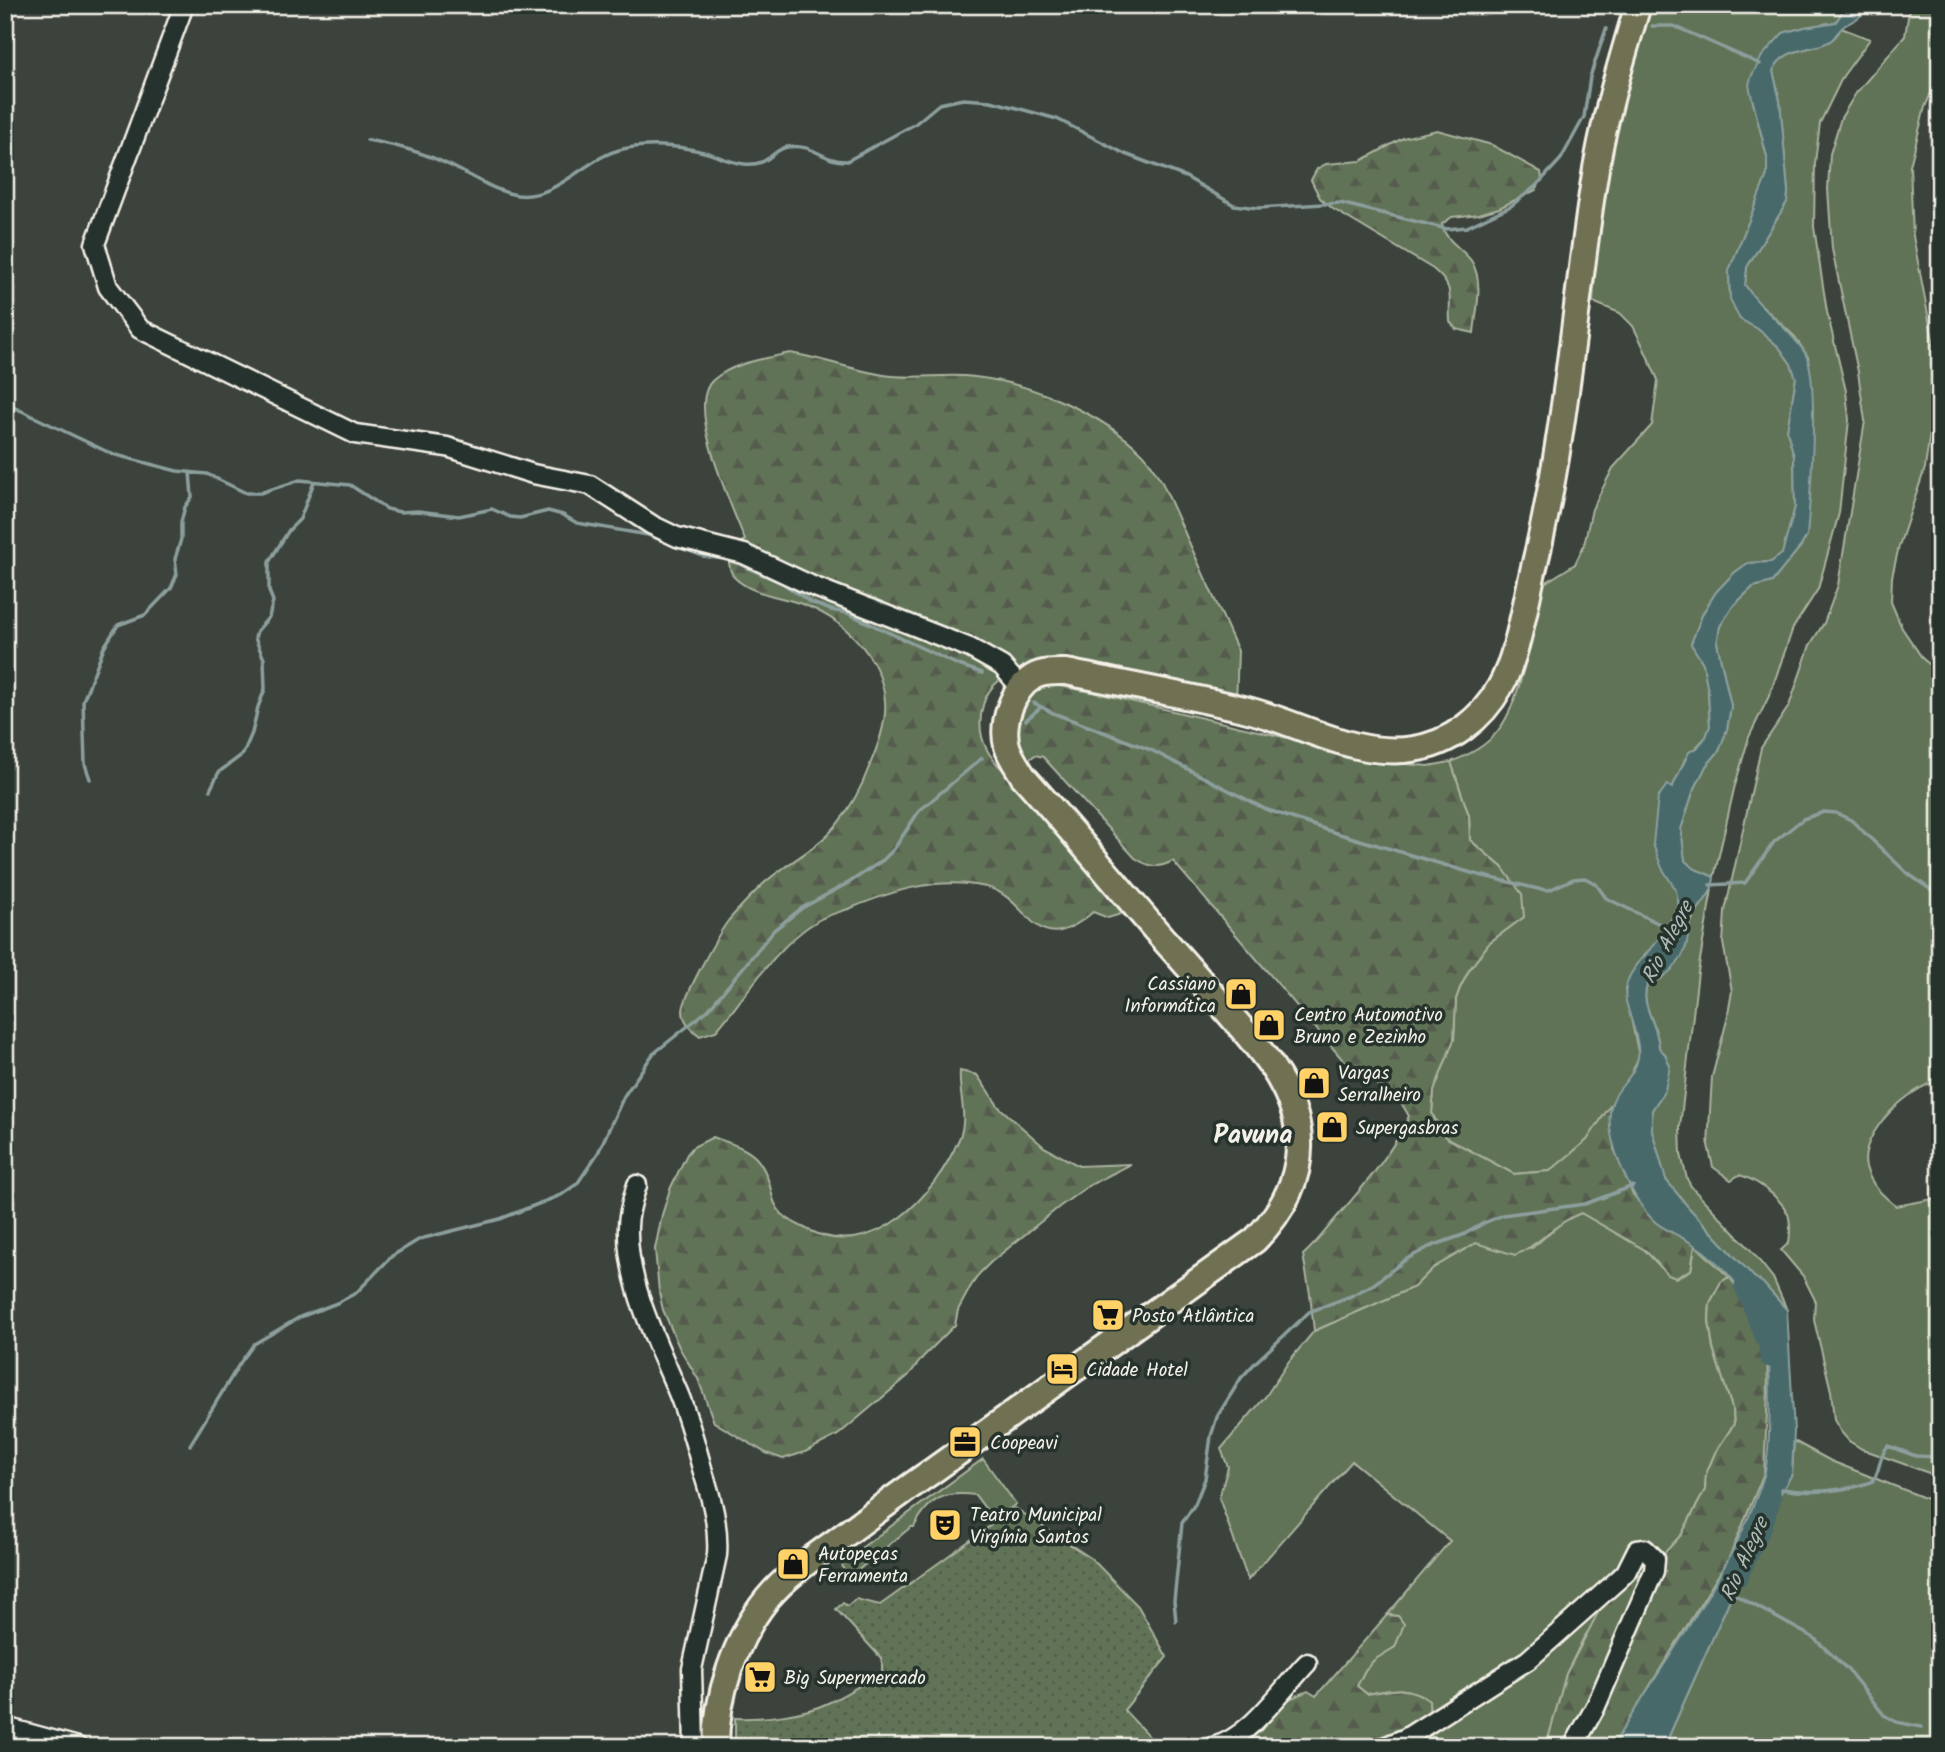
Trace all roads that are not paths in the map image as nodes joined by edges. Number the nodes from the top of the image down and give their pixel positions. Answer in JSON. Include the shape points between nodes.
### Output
{"nodes":[{"id":1,"x":184,"y":5,"type":"edge"},
{"id":2,"x":1638,"y":5,"type":"edge"},
{"id":3,"x":1021,"y":688,"type":"junction"},
{"id":4,"x":636,"y":1185,"type":"dead end"},
{"id":5,"x":1307,"y":1663,"type":"dead end"},
{"id":6,"x":8,"y":1728,"type":"edge"},
{"id":7,"x":78,"y":1747,"type":"edge"},
{"id":8,"x":694,"y":1747,"type":"edge"},
{"id":9,"x":716,"y":1747,"type":"edge"},
{"id":10,"x":1213,"y":1747,"type":"edge"},
{"id":11,"x":1384,"y":1747,"type":"edge"},
{"id":12,"x":1573,"y":1747,"type":"edge"}],
"edges":[{"from":1,"to":3,"type":"street","via":[[95,244],[108,287],[140,329],[355,434],[447,447],[533,474],[590,485],[677,537],[744,554],[988,656]]},
{"from":2,"to":3,"type":"highway","via":[[1604,126],[1593,186],[1565,410],[1545,523],[1514,651],[1502,685],[1487,707],[1462,730],[1437,743],[1408,750],[1376,750],[1247,710],[1066,672],[1034,677]]},
{"from":3,"to":9,"type":"highway","via":[[1005,726],[1011,756],[1265,1055],[1287,1091],[1295,1117],[1297,1168],[1284,1204],[1255,1240],[792,1574],[751,1621],[725,1682]]},
{"from":4,"to":8,"type":"street","via":[[628,1226],[637,1285],[716,1516],[717,1555],[691,1669]]},
{"from":5,"to":10,"type":"street","via":[[1252,1725]]},
{"from":6,"to":7,"type":"street"},
{"from":11,"to":12,"type":"street","via":[[1406,1738],[1528,1660],[1626,1572],[1637,1550],[1645,1549],[1655,1559],[1654,1572],[1596,1706]]}]}
